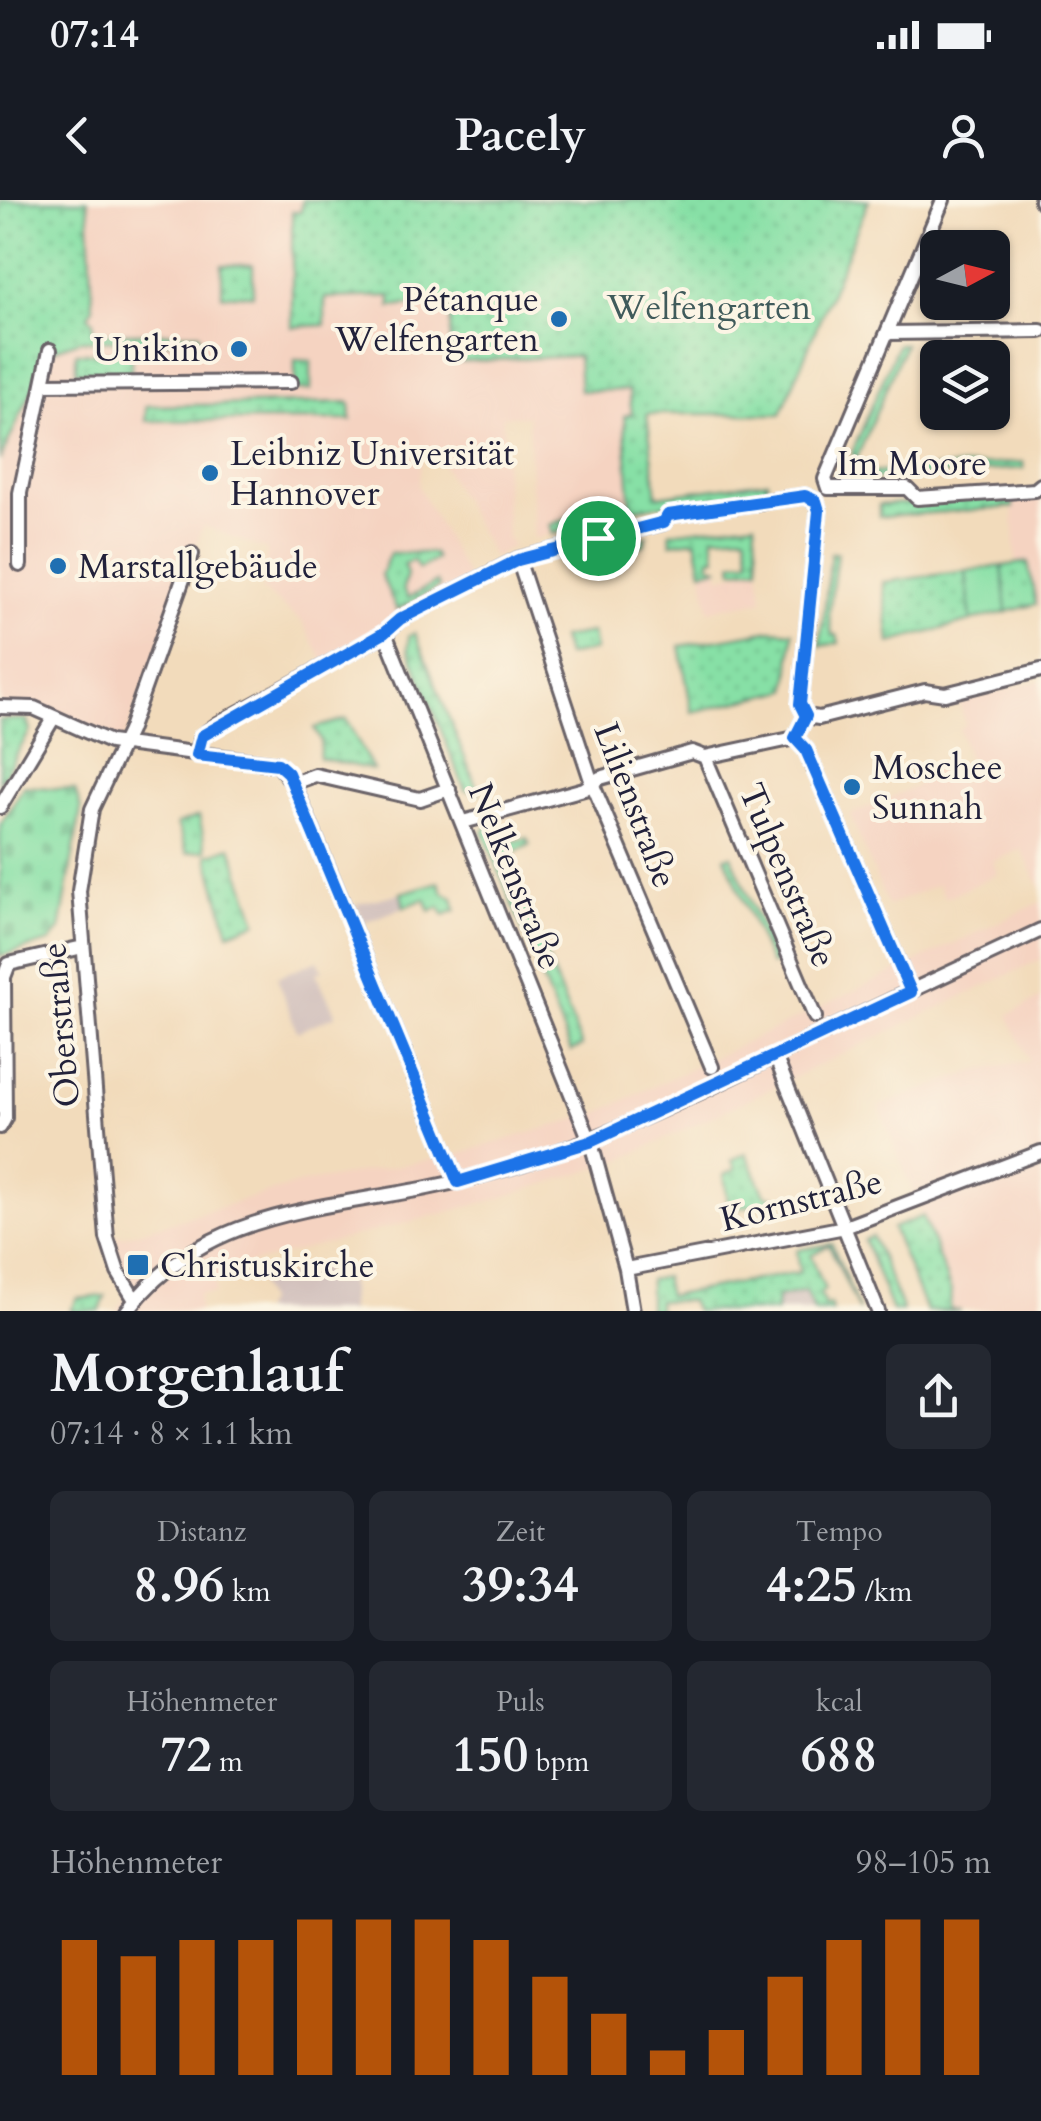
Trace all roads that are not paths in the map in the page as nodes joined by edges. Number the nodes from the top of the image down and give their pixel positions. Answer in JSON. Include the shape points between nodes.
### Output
{"nodes":[{"id":1,"x":943,"y":200,"type":"edge"},
{"id":2,"x":1041,"y":330,"type":"edge"},
{"id":3,"x":888,"y":334,"type":"junction"},
{"id":4,"x":50,"y":350,"type":"dead end"},
{"id":5,"x":292,"y":382,"type":"dead end"},
{"id":6,"x":43,"y":384,"type":"junction"},
{"id":7,"x":1041,"y":485,"type":"edge"},
{"id":8,"x":828,"y":488,"type":"junction"},
{"id":9,"x":816,"y":501,"type":"junction"},
{"id":10,"x":192,"y":554,"type":"dead end"},
{"id":11,"x":518,"y":560,"type":"junction"},
{"id":12,"x":20,"y":565,"type":"dead end"},
{"id":13,"x":384,"y":633,"type":"junction"},
{"id":14,"x":1041,"y":670,"type":"edge"},
{"id":15,"x":0,"y":707,"type":"edge"},
{"id":16,"x":806,"y":716,"type":"junction"},
{"id":17,"x":54,"y":717,"type":"junction"},
{"id":18,"x":795,"y":738,"type":"junction"},
{"id":19,"x":122,"y":745,"type":"junction"},
{"id":20,"x":197,"y":755,"type":"junction"},
{"id":21,"x":706,"y":758,"type":"junction"},
{"id":22,"x":293,"y":782,"type":"junction"},
{"id":23,"x":592,"y":783,"type":"junction"},
{"id":24,"x":449,"y":789,"type":"junction"},
{"id":25,"x":0,"y":808,"type":"edge"},
{"id":26,"x":463,"y":822,"type":"junction"},
{"id":27,"x":1041,"y":930,"type":"edge"},
{"id":28,"x":84,"y":947,"type":"junction"},
{"id":29,"x":1,"y":976,"type":"edge"},
{"id":30,"x":911,"y":992,"type":"junction"},
{"id":31,"x":815,"y":1017,"type":"dead end"},
{"id":32,"x":775,"y":1056,"type":"junction"},
{"id":33,"x":712,"y":1067,"type":"dead end"},
{"id":34,"x":0,"y":1127,"type":"edge"},
{"id":35,"x":590,"y":1142,"type":"junction"},
{"id":36,"x":1041,"y":1152,"type":"edge"},
{"id":37,"x":458,"y":1182,"type":"junction"},
{"id":38,"x":845,"y":1228,"type":"junction"},
{"id":39,"x":626,"y":1269,"type":"junction"},
{"id":40,"x":131,"y":1306,"type":"edge"},
{"id":41,"x":633,"y":1311,"type":"edge"},
{"id":42,"x":878,"y":1311,"type":"edge"}],
"edges":[{"from":1,"to":3,"type":"street"},
{"from":2,"to":3,"type":"street"},
{"from":3,"to":8,"type":"street","via":[[826,479]]},
{"from":4,"to":6,"type":"street"},
{"from":5,"to":6,"type":"street"},
{"from":6,"to":12,"type":"street","via":[[20,493]]},
{"from":7,"to":8,"type":"street","name":"Im Moore","via":[[917,498],[906,488]]},
{"from":8,"to":9,"type":"street","name":"Im Moore"},
{"from":9,"to":11,"type":"street","name":"Im Moore","via":[[805,496],[668,515],[664,522]]},
{"from":9,"to":16,"type":"street","via":[[800,704]]},
{"from":10,"to":19,"type":"street","name":"Oberstraße"},
{"from":11,"to":13,"type":"street","name":"Im Moore"},
{"from":11,"to":23,"type":"street","name":"Lilienstraße"},
{"from":13,"to":20,"type":"street","name":"Im Moore","via":[[218,724],[202,736]]},
{"from":13,"to":24,"type":"street","name":"Nelkenstraße"},
{"from":14,"to":16,"type":"street","via":[[945,694],[926,691]]},
{"from":15,"to":17,"type":"street","via":[[29,707]]},
{"from":16,"to":18,"type":"street"},
{"from":17,"to":19,"type":"street"},
{"from":17,"to":25,"type":"street"},
{"from":18,"to":21,"type":"street"},
{"from":18,"to":30,"type":"street","via":[[806,750]]},
{"from":19,"to":20,"type":"street"},
{"from":19,"to":28,"type":"street","name":"Oberstraße","via":[[92,809],[78,891]]},
{"from":20,"to":22,"type":"street","via":[[278,764]]},
{"from":21,"to":23,"type":"street","via":[[692,752]]},
{"from":21,"to":31,"type":"street","name":"Tulpenstraße"},
{"from":22,"to":24,"type":"street","via":[[315,775],[420,799]]},
{"from":22,"to":37,"type":"street"},
{"from":23,"to":26,"type":"street"},
{"from":23,"to":33,"type":"street","name":"Lilienstraße"},
{"from":24,"to":26,"type":"street","name":"Nelkenstraße"},
{"from":26,"to":35,"type":"street","name":"Nelkenstraße"},
{"from":27,"to":30,"type":"street"},
{"from":28,"to":29,"type":"street","via":[[9,964]]},
{"from":28,"to":40,"type":"street","name":"Oberstraße","via":[[107,1238]]},
{"from":29,"to":34,"type":"street"},
{"from":30,"to":32,"type":"street"},
{"from":32,"to":35,"type":"street"},
{"from":32,"to":38,"type":"street"},
{"from":35,"to":37,"type":"street"},
{"from":35,"to":39,"type":"street","name":"Nelkenstraße"},
{"from":36,"to":38,"type":"street","name":"Kornstraße"},
{"from":37,"to":40,"type":"street","via":[[292,1212],[225,1234],[167,1266]]},
{"from":38,"to":39,"type":"street","name":"Kornstraße"},
{"from":38,"to":42,"type":"street"},
{"from":39,"to":41,"type":"street","name":"Nelkenstraße"}]}
